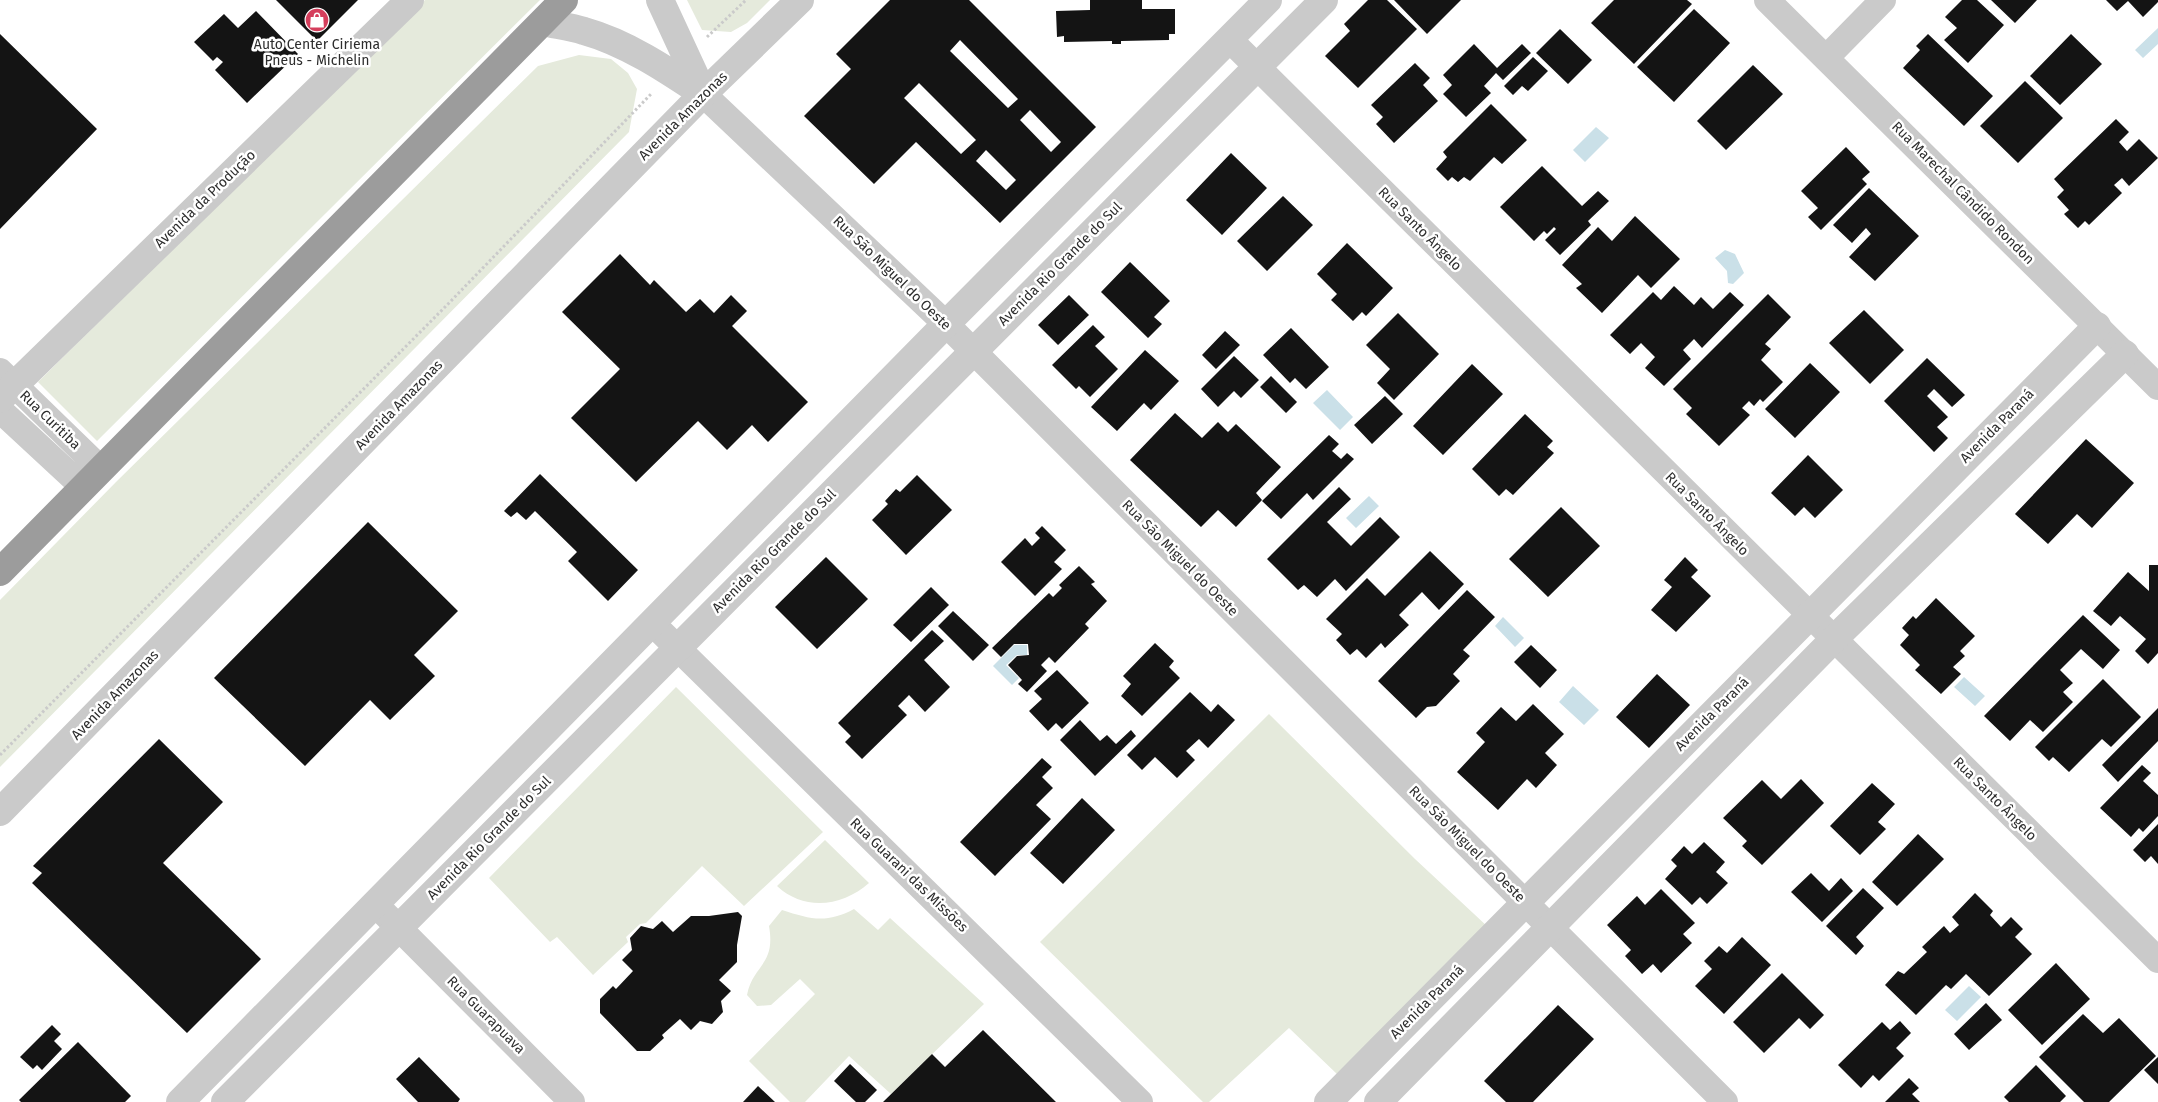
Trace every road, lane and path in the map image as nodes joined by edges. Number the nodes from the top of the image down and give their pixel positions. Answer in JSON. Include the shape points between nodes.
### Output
{"nodes":[{"id":1,"x":410,"y":0,"type":"edge"},
{"id":2,"x":564,"y":0,"type":"edge"},
{"id":3,"x":660,"y":0,"type":"edge"},
{"id":4,"x":746,"y":0,"type":"edge"},
{"id":5,"x":800,"y":0,"type":"edge"},
{"id":6,"x":1268,"y":0,"type":"edge"},
{"id":7,"x":1324,"y":0,"type":"edge"},
{"id":8,"x":1767,"y":0,"type":"edge"},
{"id":9,"x":1883,"y":0,"type":"edge"},
{"id":10,"x":543,"y":22,"type":"junction"},
{"id":11,"x":1229,"y":39,"type":"junction"},
{"id":12,"x":1826,"y":58,"type":"junction"},
{"id":13,"x":678,"y":66,"type":"junction"},
{"id":14,"x":1257,"y":67,"type":"junction"},
{"id":15,"x":703,"y":94,"type":"junction"},
{"id":16,"x":946,"y":324,"type":"junction"},
{"id":17,"x":2097,"y":326,"type":"junction"},
{"id":18,"x":973,"y":351,"type":"junction"},
{"id":19,"x":2125,"y":354,"type":"junction"},
{"id":20,"x":4,"y":385,"type":"edge"},
{"id":21,"x":2158,"y":387,"type":"edge"},
{"id":22,"x":0,"y":410,"type":"edge"},
{"id":23,"x":92,"y":478,"type":"junction"},
{"id":24,"x":0,"y":572,"type":"edge"},
{"id":25,"x":1809,"y":615,"type":"junction"},
{"id":26,"x":652,"y":623,"type":"junction"},
{"id":27,"x":1834,"y":639,"type":"junction"},
{"id":28,"x":678,"y":648,"type":"junction"},
{"id":29,"x":0,"y":755,"type":"edge"},
{"id":30,"x":0,"y":812,"type":"edge"},
{"id":31,"x":1525,"y":903,"type":"junction"},
{"id":32,"x":375,"y":904,"type":"junction"},
{"id":33,"x":399,"y":928,"type":"junction"},
{"id":34,"x":1550,"y":928,"type":"junction"},
{"id":35,"x":2158,"y":960,"type":"edge"},
{"id":36,"x":180,"y":1102,"type":"edge"},
{"id":37,"x":225,"y":1102,"type":"edge"},
{"id":38,"x":572,"y":1102,"type":"edge"},
{"id":39,"x":1140,"y":1102,"type":"edge"},
{"id":40,"x":1328,"y":1102,"type":"edge"},
{"id":41,"x":1378,"y":1102,"type":"edge"},
{"id":42,"x":1724,"y":1102,"type":"edge"}],
"edges":[{"from":1,"to":20,"type":"street","name":"Avenida da Produção"},
{"from":2,"to":10,"type":"highway"},
{"from":3,"to":13,"type":"street","name":"Rua São Miguel do Oeste"},
{"from":4,"to":13,"type":"path"},
{"from":5,"to":15,"type":"street","name":"Avenida Amazonas"},
{"from":6,"to":11,"type":"street"},
{"from":7,"to":14,"type":"street","name":"Avenida Rio Grande do Sul"},
{"from":8,"to":12,"type":"street","name":"Rua Marechal Cândido Rondon"},
{"from":9,"to":12,"type":"street"},
{"from":10,"to":13,"type":"street","via":[[585,31]]},
{"from":10,"to":23,"type":"highway"},
{"from":11,"to":14,"type":"street","name":"Rua Santo Ângelo"},
{"from":11,"to":16,"type":"street"},
{"from":12,"to":17,"type":"street","name":"Rua Marechal Cândido Rondon"},
{"from":13,"to":15,"type":"street","name":"Rua São Miguel do Oeste"},
{"from":13,"to":29,"type":"path","via":[[449,303]]},
{"from":14,"to":18,"type":"street","name":"Avenida Rio Grande do Sul"},
{"from":14,"to":25,"type":"street","name":"Rua Santo Ângelo"},
{"from":15,"to":16,"type":"street","name":"Rua São Miguel do Oeste"},
{"from":15,"to":30,"type":"street","name":"Avenida Amazonas"},
{"from":16,"to":18,"type":"street","name":"Rua São Miguel do Oeste"},
{"from":16,"to":26,"type":"street"},
{"from":17,"to":19,"type":"street","name":"Rua Marechal Cândido Rondon"},
{"from":17,"to":25,"type":"street","name":"Avenida Paraná"},
{"from":18,"to":28,"type":"street","name":"Avenida Rio Grande do Sul"},
{"from":18,"to":31,"type":"street","name":"Rua São Miguel do Oeste"},
{"from":19,"to":21,"type":"street","name":"Rua Marechal Cândido Rondon"},
{"from":19,"to":27,"type":"street"},
{"from":20,"to":23,"type":"street","name":"Rua Curitiba"},
{"from":22,"to":23,"type":"street","name":"Rua Curitiba"},
{"from":23,"to":24,"type":"highway"},
{"from":25,"to":27,"type":"street","name":"Rua Santo Ângelo"},
{"from":25,"to":31,"type":"street","name":"Avenida Paraná"},
{"from":26,"to":28,"type":"street","name":"Rua Guarani das Missões"},
{"from":26,"to":32,"type":"street"},
{"from":27,"to":34,"type":"street"},
{"from":27,"to":35,"type":"street","name":"Rua Santo Ângelo"},
{"from":28,"to":33,"type":"street","name":"Avenida Rio Grande do Sul"},
{"from":28,"to":39,"type":"street","name":"Rua Guarani das Missões"},
{"from":31,"to":34,"type":"street","name":"Rua São Miguel do Oeste"},
{"from":31,"to":40,"type":"street","name":"Avenida Paraná"},
{"from":32,"to":33,"type":"street","name":"Rua Guarapuava"},
{"from":32,"to":36,"type":"street"},
{"from":33,"to":37,"type":"street","name":"Avenida Rio Grande do Sul"},
{"from":33,"to":38,"type":"street","name":"Rua Guarapuava"},
{"from":34,"to":41,"type":"street"},
{"from":34,"to":42,"type":"street","name":"Rua São Miguel do Oeste"}]}
